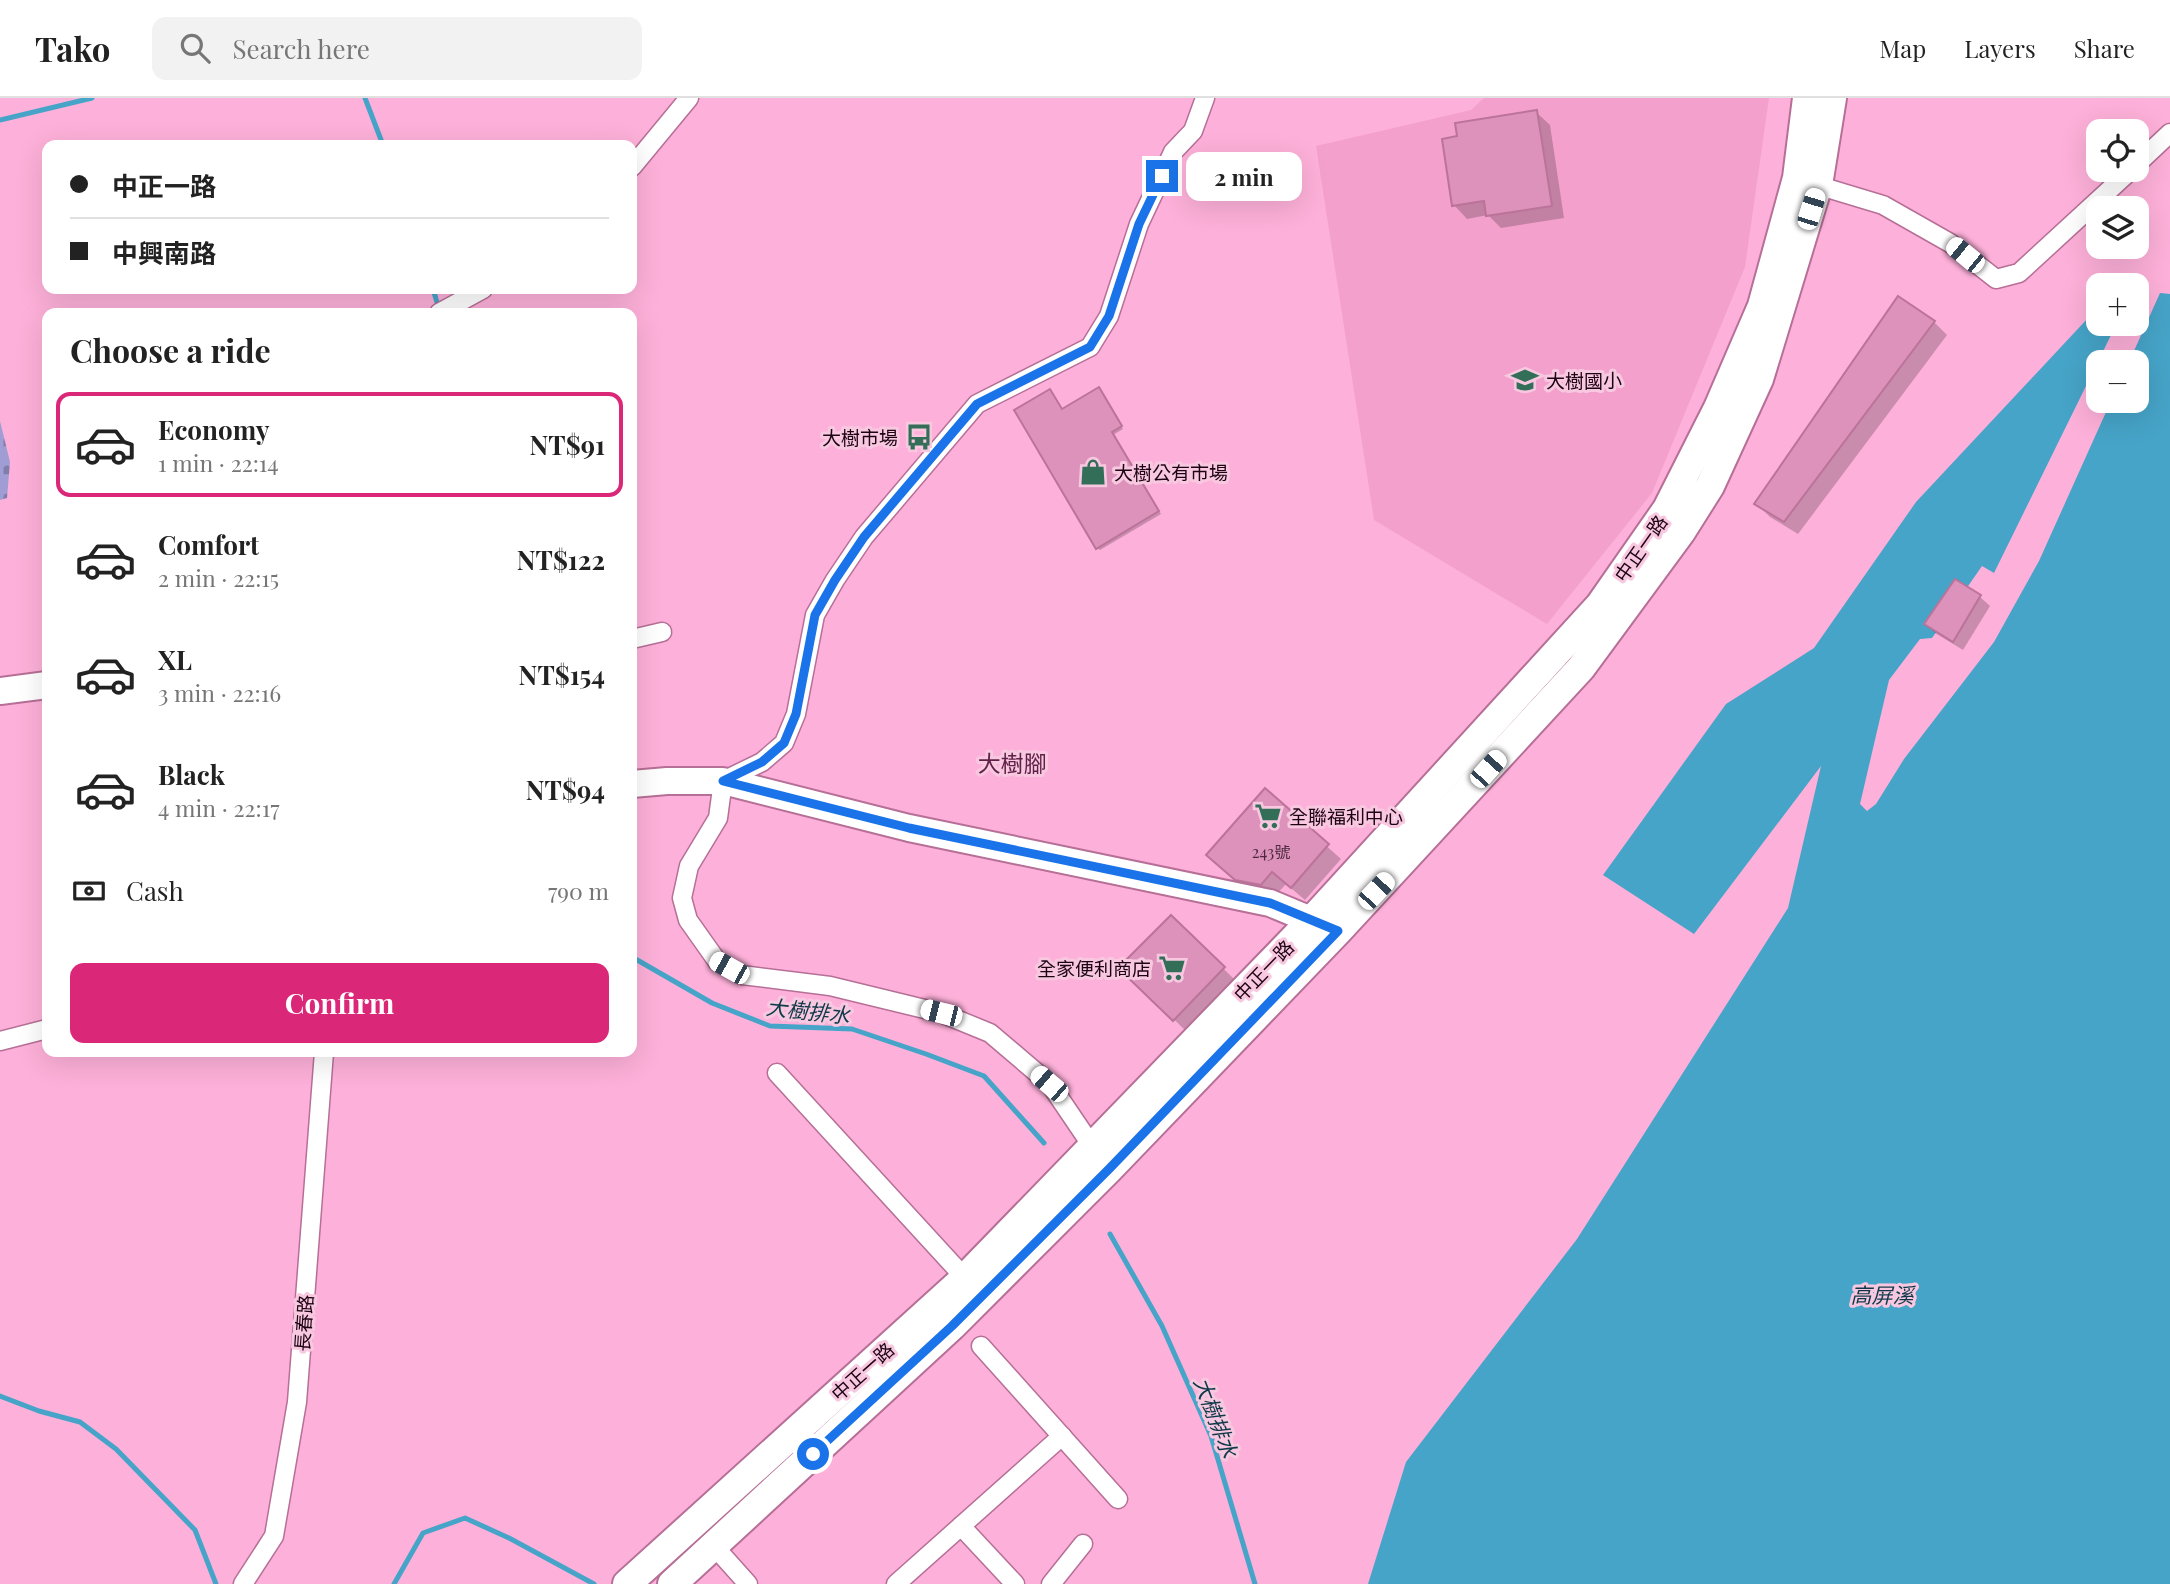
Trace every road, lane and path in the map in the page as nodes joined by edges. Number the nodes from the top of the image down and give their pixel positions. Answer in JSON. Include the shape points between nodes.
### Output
{"nodes":[{"id":1,"x":689,"y":98,"type":"edge"},
{"id":2,"x":1205,"y":98,"type":"edge"},
{"id":3,"x":1807,"y":98,"type":"edge"},
{"id":4,"x":1832,"y":98,"type":"edge"},
{"id":5,"x":2170,"y":134,"type":"edge"},
{"id":6,"x":2149,"y":153,"type":"edge"},
{"id":7,"x":637,"y":161,"type":"edge"},
{"id":8,"x":1808,"y":182,"type":"junction"},
{"id":9,"x":2118,"y":182,"type":"edge"},
{"id":10,"x":474,"y":294,"type":"edge"},
{"id":11,"x":448,"y":308,"type":"edge"},
{"id":12,"x":662,"y":632,"type":"dead end"},
{"id":13,"x":637,"y":638,"type":"edge"},
{"id":14,"x":42,"y":686,"type":"edge"},
{"id":15,"x":0,"y":691,"type":"edge"},
{"id":16,"x":723,"y":781,"type":"junction"},
{"id":17,"x":637,"y":784,"type":"edge"},
{"id":18,"x":1311,"y":920,"type":"junction"},
{"id":19,"x":1338,"y":931,"type":"junction"},
{"id":20,"x":42,"y":1029,"type":"edge"},
{"id":21,"x":0,"y":1041,"type":"edge"},
{"id":22,"x":324,"y":1057,"type":"edge"},
{"id":23,"x":777,"y":1073,"type":"dead end"},
{"id":24,"x":1092,"y":1146,"type":"junction"},
{"id":25,"x":1109,"y":1169,"type":"junction"},
{"id":26,"x":965,"y":1278,"type":"junction"},
{"id":27,"x":981,"y":1346,"type":"dead end"},
{"id":28,"x":1062,"y":1436,"type":"junction"},
{"id":29,"x":1118,"y":1499,"type":"dead end"},
{"id":30,"x":961,"y":1526,"type":"junction"},
{"id":31,"x":1083,"y":1544,"type":"dead end"},
{"id":32,"x":714,"y":1546,"type":"junction"},
{"id":33,"x":243,"y":1584,"type":"edge"},
{"id":34,"x":627,"y":1584,"type":"edge"},
{"id":35,"x":672,"y":1584,"type":"edge"},
{"id":36,"x":748,"y":1584,"type":"edge"},
{"id":37,"x":896,"y":1584,"type":"edge"},
{"id":38,"x":1015,"y":1584,"type":"edge"},
{"id":39,"x":1051,"y":1584,"type":"edge"}],
"edges":[{"from":1,"to":7,"type":"street"},
{"from":2,"to":16,"type":"street","via":[[1194,131],[1173,152],[1139,224],[1109,316],[1090,347],[977,404],[864,537],[815,615],[796,714],[784,743],[762,762]]},
{"from":3,"to":8,"type":"main road","name":"中正一路"},
{"from":4,"to":8,"type":"main road","name":"中正一路"},
{"from":5,"to":6,"type":"street"},
{"from":8,"to":9,"type":"street","via":[[1883,205],[1950,243],[1996,279],[2019,273]]},
{"from":8,"to":18,"type":"main road","name":"中正一路","via":[[1762,306],[1667,509],[1600,605]]},
{"from":8,"to":19,"type":"main road","name":"中正一路","via":[[1759,379],[1710,486],[1672,547],[1581,668]]},
{"from":10,"to":11,"type":"street"},
{"from":12,"to":13,"type":"street"},
{"from":14,"to":15,"type":"street"},
{"from":16,"to":17,"type":"street"},
{"from":16,"to":18,"type":"street","via":[[909,828],[1270,903]]},
{"from":16,"to":24,"type":"street","via":[[718,818],[688,866],[682,898],[688,920],[717,961],[742,975],[830,986],[941,1013],[990,1033],[1049,1084]]},
{"from":18,"to":19,"type":"street"},
{"from":18,"to":24,"type":"main road","name":"中正一路"},
{"from":19,"to":25,"type":"main road","name":"中正一路"},
{"from":20,"to":21,"type":"street"},
{"from":22,"to":33,"type":"street","name":"長春路","via":[[297,1402],[274,1536]]},
{"from":23,"to":26,"type":"street"},
{"from":24,"to":25,"type":"street"},
{"from":24,"to":26,"type":"main road","name":"中正一路"},
{"from":25,"to":32,"type":"main road","name":"中正一路","via":[[952,1326]]},
{"from":26,"to":34,"type":"main road","name":"中正一路"},
{"from":27,"to":28,"type":"street"},
{"from":28,"to":29,"type":"street"},
{"from":28,"to":30,"type":"street"},
{"from":30,"to":37,"type":"street"},
{"from":30,"to":38,"type":"street"},
{"from":31,"to":39,"type":"street"},
{"from":32,"to":35,"type":"main road","name":"中正一路"},
{"from":32,"to":36,"type":"street"}]}
